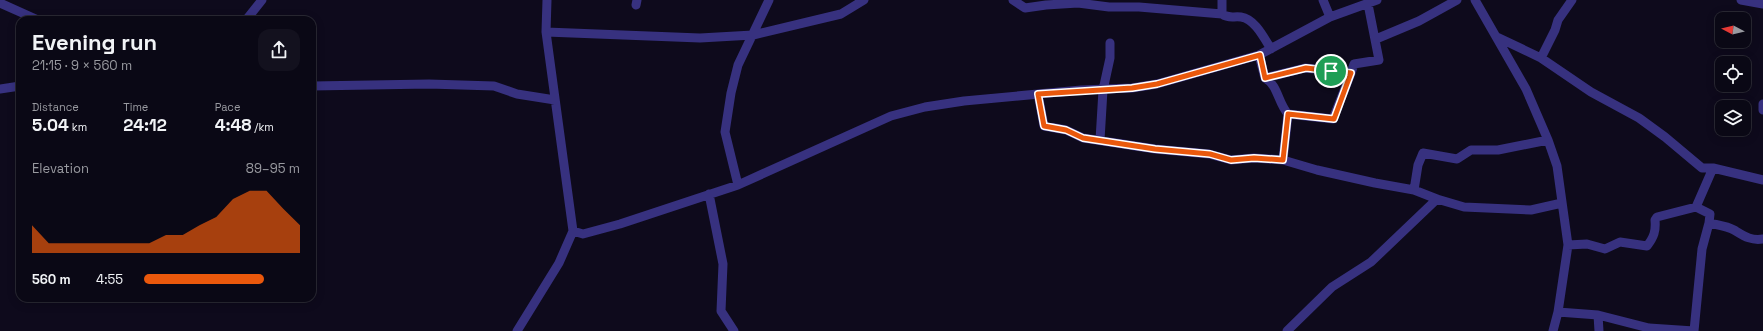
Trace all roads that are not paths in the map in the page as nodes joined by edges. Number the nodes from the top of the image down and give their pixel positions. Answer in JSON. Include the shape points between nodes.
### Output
{"nodes":[{"id":1,"x":262,"y":0,"type":"edge"},
{"id":2,"x":547,"y":0,"type":"edge"},
{"id":3,"x":769,"y":0,"type":"edge"},
{"id":4,"x":864,"y":0,"type":"edge"},
{"id":5,"x":1013,"y":0,"type":"edge"},
{"id":6,"x":1222,"y":0,"type":"edge"},
{"id":7,"x":1323,"y":0,"type":"edge"},
{"id":8,"x":1377,"y":0,"type":"edge"},
{"id":9,"x":1457,"y":0,"type":"edge"},
{"id":10,"x":1476,"y":0,"type":"edge"},
{"id":11,"x":1572,"y":0,"type":"edge"},
{"id":12,"x":1741,"y":0,"type":"edge"},
{"id":13,"x":1046,"y":2,"type":"edge"},
{"id":14,"x":1758,"y":2,"type":"edge"},
{"id":15,"x":0,"y":3,"type":"edge"},
{"id":16,"x":1108,"y":3,"type":"edge"},
{"id":17,"x":1368,"y":4,"type":"junction"},
{"id":18,"x":1222,"y":14,"type":"junction"},
{"id":19,"x":29,"y":16,"type":"edge"},
{"id":20,"x":249,"y":16,"type":"edge"},
{"id":21,"x":1330,"y":17,"type":"junction"},
{"id":22,"x":546,"y":32,"type":"junction"},
{"id":23,"x":753,"y":35,"type":"junction"},
{"id":24,"x":1497,"y":37,"type":"junction"},
{"id":25,"x":1376,"y":39,"type":"junction"},
{"id":26,"x":1110,"y":43,"type":"dead end"},
{"id":27,"x":1271,"y":49,"type":"junction"},
{"id":28,"x":1260,"y":55,"type":"junction"},
{"id":29,"x":1541,"y":58,"type":"junction"},
{"id":30,"x":1351,"y":73,"type":"junction"},
{"id":31,"x":1265,"y":78,"type":"junction"},
{"id":32,"x":316,"y":86,"type":"edge"},
{"id":33,"x":16,"y":87,"type":"edge"},
{"id":34,"x":0,"y":89,"type":"edge"},
{"id":35,"x":1102,"y":90,"type":"junction"},
{"id":36,"x":1038,"y":94,"type":"junction"},
{"id":37,"x":555,"y":100,"type":"junction"},
{"id":38,"x":1763,"y":104,"type":"edge"},
{"id":39,"x":1763,"y":110,"type":"edge"},
{"id":40,"x":1288,"y":114,"type":"junction"},
{"id":41,"x":1100,"y":140,"type":"junction"},
{"id":42,"x":1548,"y":140,"type":"junction"},
{"id":43,"x":1283,"y":160,"type":"junction"},
{"id":44,"x":1713,"y":168,"type":"junction"},
{"id":45,"x":1763,"y":180,"type":"edge"},
{"id":46,"x":738,"y":185,"type":"junction"},
{"id":47,"x":1414,"y":190,"type":"junction"},
{"id":48,"x":709,"y":194,"type":"junction"},
{"id":49,"x":1438,"y":199,"type":"junction"},
{"id":50,"x":1562,"y":203,"type":"junction"},
{"id":51,"x":1696,"y":207,"type":"junction"},
{"id":52,"x":1709,"y":223,"type":"junction"},
{"id":53,"x":574,"y":231,"type":"junction"},
{"id":54,"x":1763,"y":239,"type":"edge"},
{"id":55,"x":1568,"y":245,"type":"junction"},
{"id":56,"x":1558,"y":312,"type":"junction"},
{"id":57,"x":1598,"y":315,"type":"junction"},
{"id":58,"x":517,"y":331,"type":"edge"},
{"id":59,"x":734,"y":331,"type":"edge"},
{"id":60,"x":1287,"y":331,"type":"edge"},
{"id":61,"x":1553,"y":331,"type":"edge"},
{"id":62,"x":1599,"y":331,"type":"edge"},
{"id":63,"x":1694,"y":331,"type":"edge"}],
"edges":[{"from":1,"to":20,"type":"street"},
{"from":2,"to":22,"type":"street"},
{"from":3,"to":23,"type":"street"},
{"from":4,"to":23,"type":"street","via":[[841,14]]},
{"from":5,"to":13,"type":"street","via":[[1024,8]]},
{"from":6,"to":18,"type":"street"},
{"from":7,"to":21,"type":"street"},
{"from":8,"to":17,"type":"street"},
{"from":9,"to":25,"type":"street","via":[[1420,21]]},
{"from":10,"to":24,"type":"street"},
{"from":11,"to":29,"type":"street","via":[[1558,20]]},
{"from":12,"to":14,"type":"street"},
{"from":13,"to":16,"type":"street"},
{"from":15,"to":19,"type":"street"},
{"from":16,"to":18,"type":"street"},
{"from":17,"to":21,"type":"street"},
{"from":17,"to":25,"type":"street"},
{"from":18,"to":27,"type":"street","via":[[1228,18],[1241,17],[1248,20]]},
{"from":21,"to":27,"type":"street"},
{"from":22,"to":23,"type":"street","via":[[700,38]]},
{"from":22,"to":37,"type":"street"},
{"from":23,"to":46,"type":"street","via":[[738,65],[725,132]]},
{"from":24,"to":29,"type":"street"},
{"from":24,"to":42,"type":"street","via":[[1526,89]]},
{"from":25,"to":30,"type":"street","via":[[1379,60],[1358,62],[1354,64]]},
{"from":26,"to":35,"type":"street","via":[[1110,58]]},
{"from":27,"to":28,"type":"street"},
{"from":28,"to":31,"type":"street"},
{"from":28,"to":35,"type":"street","via":[[1157,84]]},
{"from":29,"to":44,"type":"street","via":[[1591,92],[1645,122],[1697,165],[1702,168]]},
{"from":30,"to":31,"type":"street","via":[[1306,68]]},
{"from":30,"to":40,"type":"street","via":[[1334,119]]},
{"from":31,"to":40,"type":"street","via":[[1272,82]]},
{"from":32,"to":37,"type":"street","via":[[494,86],[517,94]]},
{"from":33,"to":34,"type":"street"},
{"from":35,"to":36,"type":"street"},
{"from":35,"to":41,"type":"street"},
{"from":36,"to":41,"type":"street","via":[[1044,126],[1066,130],[1083,138]]},
{"from":36,"to":46,"type":"street","via":[[925,107],[891,116]]},
{"from":37,"to":53,"type":"street"},
{"from":38,"to":39,"type":"street"},
{"from":40,"to":43,"type":"street"},
{"from":41,"to":43,"type":"street","via":[[1210,154],[1231,160]]},
{"from":42,"to":47,"type":"street","via":[[1498,150],[1471,150],[1456,159],[1423,153],[1418,165]]},
{"from":42,"to":50,"type":"street","via":[[1557,166]]},
{"from":43,"to":47,"type":"street"},
{"from":44,"to":45,"type":"street"},
{"from":44,"to":51,"type":"street"},
{"from":46,"to":48,"type":"street"},
{"from":47,"to":49,"type":"street"},
{"from":48,"to":53,"type":"street","via":[[620,224],[583,234]]},
{"from":48,"to":59,"type":"street","via":[[723,264],[721,311]]},
{"from":49,"to":50,"type":"street","via":[[1464,207],[1505,210],[1531,210]]},
{"from":49,"to":60,"type":"street","via":[[1371,262],[1332,288]]},
{"from":50,"to":55,"type":"street"},
{"from":51,"to":52,"type":"street","via":[[1710,214]]},
{"from":51,"to":55,"type":"street","via":[[1657,217],[1656,230],[1647,246],[1620,242],[1605,249],[1587,244]]},
{"from":52,"to":54,"type":"street","via":[[1733,230],[1753,240]]},
{"from":52,"to":63,"type":"street","via":[[1702,249]]},
{"from":53,"to":58,"type":"street","via":[[559,263]]},
{"from":55,"to":56,"type":"street"},
{"from":56,"to":57,"type":"street"},
{"from":56,"to":61,"type":"street"},
{"from":57,"to":62,"type":"street"},
{"from":57,"to":63,"type":"street","via":[[1643,327]]}]}
